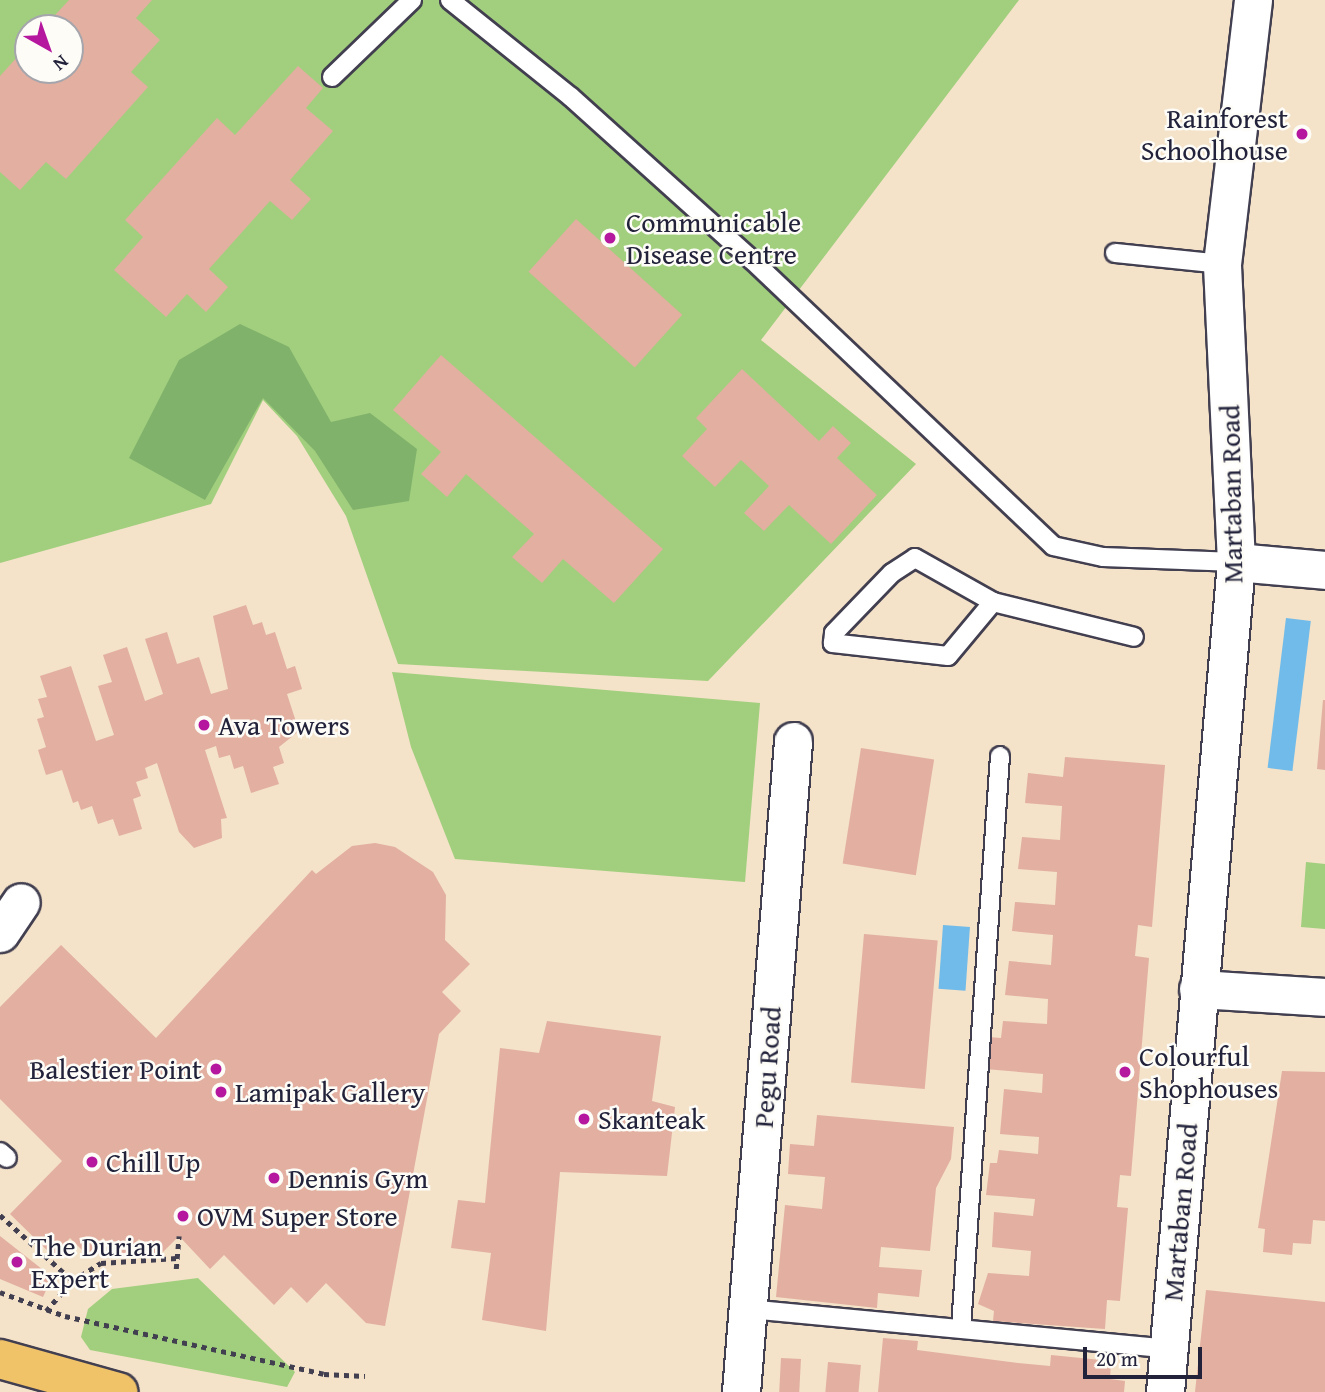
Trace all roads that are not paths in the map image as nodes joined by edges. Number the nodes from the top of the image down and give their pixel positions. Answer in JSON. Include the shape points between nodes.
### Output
{"nodes":[{"id":1,"x":412,"y":0,"type":"edge"},
{"id":2,"x":450,"y":0,"type":"edge"},
{"id":3,"x":1253,"y":0,"type":"edge"},
{"id":4,"x":332,"y":76,"type":"dead end"},
{"id":5,"x":1115,"y":253,"type":"dead end"},
{"id":6,"x":1222,"y":264,"type":"junction"},
{"id":7,"x":1236,"y":562,"type":"junction"},
{"id":8,"x":1325,"y":570,"type":"edge"},
{"id":9,"x":993,"y":602,"type":"junction"},
{"id":10,"x":1134,"y":637,"type":"dead end"},
{"id":11,"x":793,"y":741,"type":"dead end"},
{"id":12,"x":1000,"y":756,"type":"dead end"},
{"id":13,"x":0,"y":906,"type":"edge"},
{"id":14,"x":0,"y":933,"type":"edge"},
{"id":15,"x":1198,"y":989,"type":"junction"},
{"id":16,"x":1325,"y":997,"type":"edge"},
{"id":17,"x":748,"y":1309,"type":"junction"},
{"id":18,"x":961,"y":1328,"type":"junction"},
{"id":19,"x":1169,"y":1349,"type":"junction"},
{"id":20,"x":0,"y":1359,"type":"edge"},
{"id":21,"x":118,"y":1392,"type":"edge"},
{"id":22,"x":741,"y":1392,"type":"edge"},
{"id":23,"x":1165,"y":1392,"type":"edge"}],
"edges":[{"from":1,"to":4,"type":"lane"},
{"from":2,"to":7,"type":"lane","via":[[571,97],[752,260],[1053,546],[1103,557]]},
{"from":3,"to":6,"type":"street","name":"Martaban Road"},
{"from":5,"to":6,"type":"lane"},
{"from":6,"to":7,"type":"street","name":"Martaban Road"},
{"from":7,"to":8,"type":"street"},
{"from":7,"to":15,"type":"street","name":"Martaban Road"},
{"from":9,"to":9,"type":"lane","via":[[948,656],[833,643],[834,633],[892,573],[915,558]]},
{"from":9,"to":10,"type":"lane"},
{"from":11,"to":17,"type":"street","name":"Pegu Road"},
{"from":12,"to":18,"type":"lane"},
{"from":13,"to":14,"type":"street","via":[[21,902]]},
{"from":15,"to":16,"type":"street"},
{"from":15,"to":19,"type":"street","name":"Martaban Road"},
{"from":17,"to":18,"type":"lane"},
{"from":17,"to":22,"type":"street","name":"Pegu Road"},
{"from":18,"to":19,"type":"lane"},
{"from":19,"to":23,"type":"street","name":"Martaban Road"},
{"from":20,"to":21,"type":"main road"}]}
